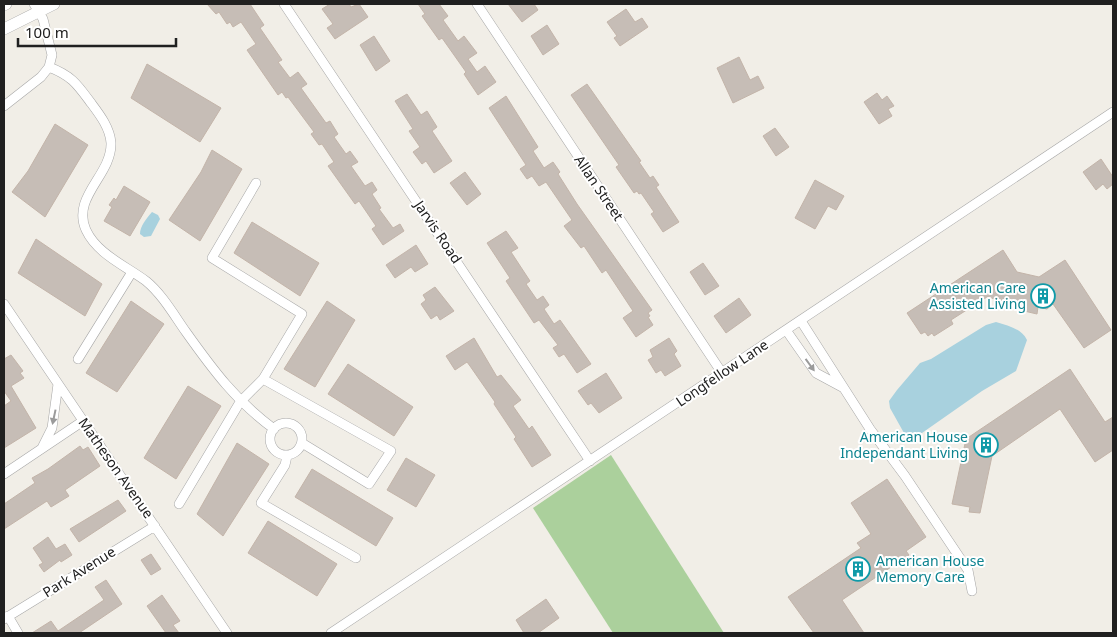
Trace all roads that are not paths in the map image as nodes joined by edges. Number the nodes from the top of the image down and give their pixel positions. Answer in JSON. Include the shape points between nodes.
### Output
{"nodes":[{"id":1,"x":54,"y":4,"type":"edge"},
{"id":2,"x":284,"y":4,"type":"edge"},
{"id":3,"x":477,"y":4,"type":"edge"},
{"id":4,"x":36,"y":8,"type":"edge"},
{"id":5,"x":4,"y":29,"type":"edge"},
{"id":6,"x":49,"y":67,"type":"junction"},
{"id":7,"x":4,"y":106,"type":"edge"},
{"id":8,"x":1113,"y":112,"type":"edge"},
{"id":9,"x":256,"y":183,"type":"dead end"},
{"id":10,"x":132,"y":272,"type":"junction"},
{"id":11,"x":4,"y":304,"type":"edge"},
{"id":12,"x":801,"y":321,"type":"junction"},
{"id":13,"x":786,"y":330,"type":"junction"},
{"id":14,"x":78,"y":359,"type":"dead end"},
{"id":15,"x":722,"y":373,"type":"junction"},
{"id":16,"x":263,"y":379,"type":"junction"},
{"id":17,"x":58,"y":384,"type":"junction"},
{"id":18,"x":844,"y":388,"type":"junction"},
{"id":19,"x":240,"y":402,"type":"junction"},
{"id":20,"x":83,"y":421,"type":"junction"},
{"id":21,"x":274,"y":429,"type":"junction"},
{"id":22,"x":302,"y":443,"type":"junction"},
{"id":23,"x":42,"y":448,"type":"junction"},
{"id":24,"x":287,"y":456,"type":"junction"},
{"id":25,"x":590,"y":461,"type":"junction"},
{"id":26,"x":4,"y":474,"type":"edge"},
{"id":27,"x":178,"y":504,"type":"dead end"},
{"id":28,"x":155,"y":526,"type":"junction"},
{"id":29,"x":356,"y":558,"type":"dead end"},
{"id":30,"x":972,"y":591,"type":"dead end"},
{"id":31,"x":6,"y":618,"type":"edge"},
{"id":32,"x":18,"y":633,"type":"edge"},
{"id":33,"x":227,"y":633,"type":"edge"},
{"id":34,"x":331,"y":633,"type":"edge"}],
"edges":[{"from":1,"to":4,"type":"street"},
{"from":2,"to":25,"type":"street","name":"Jarvis Road"},
{"from":3,"to":15,"type":"street","name":"Allan Street"},
{"from":4,"to":5,"type":"street"},
{"from":4,"to":6,"type":"street","via":[[43,19],[52,55]]},
{"from":6,"to":7,"type":"street"},
{"from":6,"to":10,"type":"street","via":[[74,80],[105,124],[111,142],[110,152],[87,197],[83,222],[96,244]]},
{"from":8,"to":12,"type":"street","name":"Longfellow Lane"},
{"from":9,"to":16,"type":"street","via":[[212,258],[302,314]]},
{"from":10,"to":14,"type":"street"},
{"from":10,"to":19,"type":"street","via":[[155,290]]},
{"from":11,"to":17,"type":"street","name":"Matheson Avenue"},
{"from":12,"to":13,"type":"street","name":"Longfellow Lane"},
{"from":12,"to":18,"type":"street"},
{"from":13,"to":15,"type":"street","name":"Longfellow Lane"},
{"from":13,"to":18,"type":"street","one_way":true,"via":[[816,373]]},
{"from":15,"to":25,"type":"street","name":"Longfellow Lane"},
{"from":16,"to":19,"type":"street"},
{"from":16,"to":22,"type":"street","via":[[391,451],[370,484]]},
{"from":17,"to":20,"type":"street","name":"Matheson Avenue"},
{"from":17,"to":23,"type":"street","one_way":true,"via":[[52,428]]},
{"from":18,"to":30,"type":"street","via":[[968,570]]},
{"from":19,"to":21,"type":"street"},
{"from":19,"to":27,"type":"street"},
{"from":20,"to":23,"type":"street"},
{"from":20,"to":28,"type":"street","name":"Matheson Avenue"},
{"from":21,"to":22,"type":"street","via":[[283,424],[293,425],[301,432]]},
{"from":21,"to":24,"type":"street","via":[[271,444],[277,452]]},
{"from":22,"to":24,"type":"street","via":[[297,452]]},
{"from":23,"to":26,"type":"street"},
{"from":24,"to":29,"type":"street","via":[[286,465],[261,503]]},
{"from":25,"to":34,"type":"street","name":"Longfellow Lane"},
{"from":28,"to":31,"type":"street","name":"Park Avenue"},
{"from":28,"to":33,"type":"street","name":"Matheson Avenue"},
{"from":31,"to":32,"type":"street"}]}
